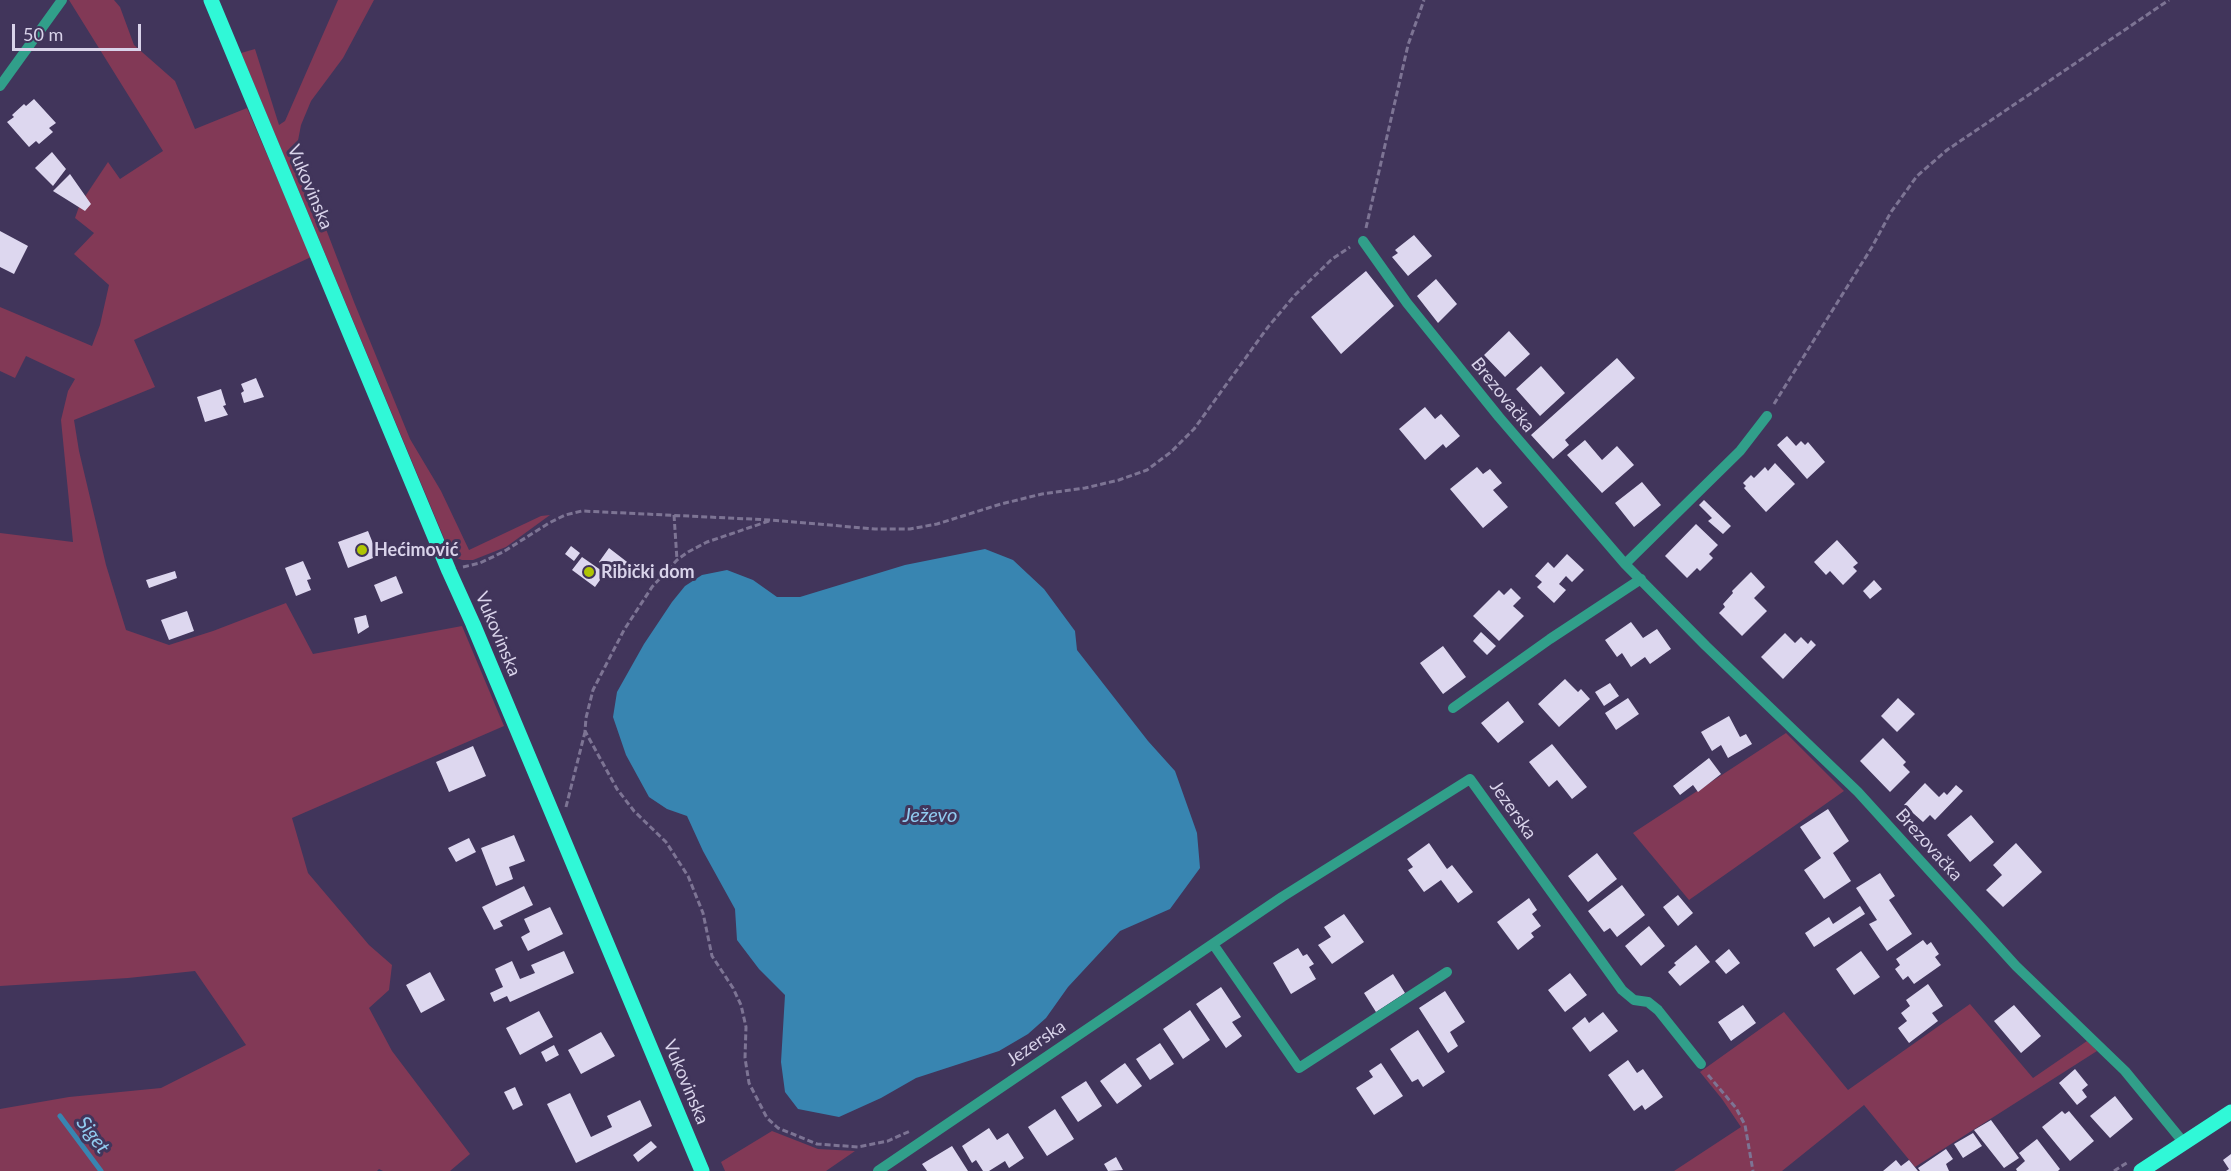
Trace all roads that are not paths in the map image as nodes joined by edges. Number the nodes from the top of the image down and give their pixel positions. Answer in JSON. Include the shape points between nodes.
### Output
{"nodes":[{"id":1,"x":62,"y":0,"type":"edge"},
{"id":2,"x":211,"y":0,"type":"edge"},
{"id":3,"x":0,"y":86,"type":"edge"},
{"id":4,"x":1363,"y":240,"type":"road end"},
{"id":5,"x":1767,"y":416,"type":"road end"},
{"id":6,"x":1625,"y":564,"type":"junction"},
{"id":7,"x":1641,"y":579,"type":"junction"},
{"id":8,"x":1453,"y":708,"type":"dead end"},
{"id":9,"x":1213,"y":944,"type":"junction"},
{"id":10,"x":1447,"y":972,"type":"dead end"},
{"id":11,"x":1701,"y":1064,"type":"road end"},
{"id":12,"x":2231,"y":1112,"type":"edge"},
{"id":13,"x":2184,"y":1143,"type":"junction"},
{"id":14,"x":702,"y":1171,"type":"edge"},
{"id":15,"x":878,"y":1171,"type":"edge"},
{"id":16,"x":2141,"y":1171,"type":"edge"}],
"edges":[{"from":1,"to":3,"type":"street"},
{"from":2,"to":14,"type":"main road","name":"Vukovinska"},
{"from":4,"to":6,"type":"street","name":"Brezovačka","via":[[1407,303],[1492,409]]},
{"from":5,"to":6,"type":"street","via":[[1740,451]]},
{"from":6,"to":7,"type":"street","name":"Brezovačka"},
{"from":7,"to":8,"type":"street"},
{"from":7,"to":13,"type":"street","name":"Brezovačka","via":[[1858,792],[2016,966],[2125,1071]]},
{"from":9,"to":10,"type":"street","via":[[1299,1068]]},
{"from":9,"to":11,"type":"street","name":"Jezerska","via":[[1470,779],[1622,990],[1658,1010]]},
{"from":9,"to":15,"type":"street","name":"Jezerska"},
{"from":12,"to":13,"type":"main road"},
{"from":13,"to":16,"type":"main road"}]}
